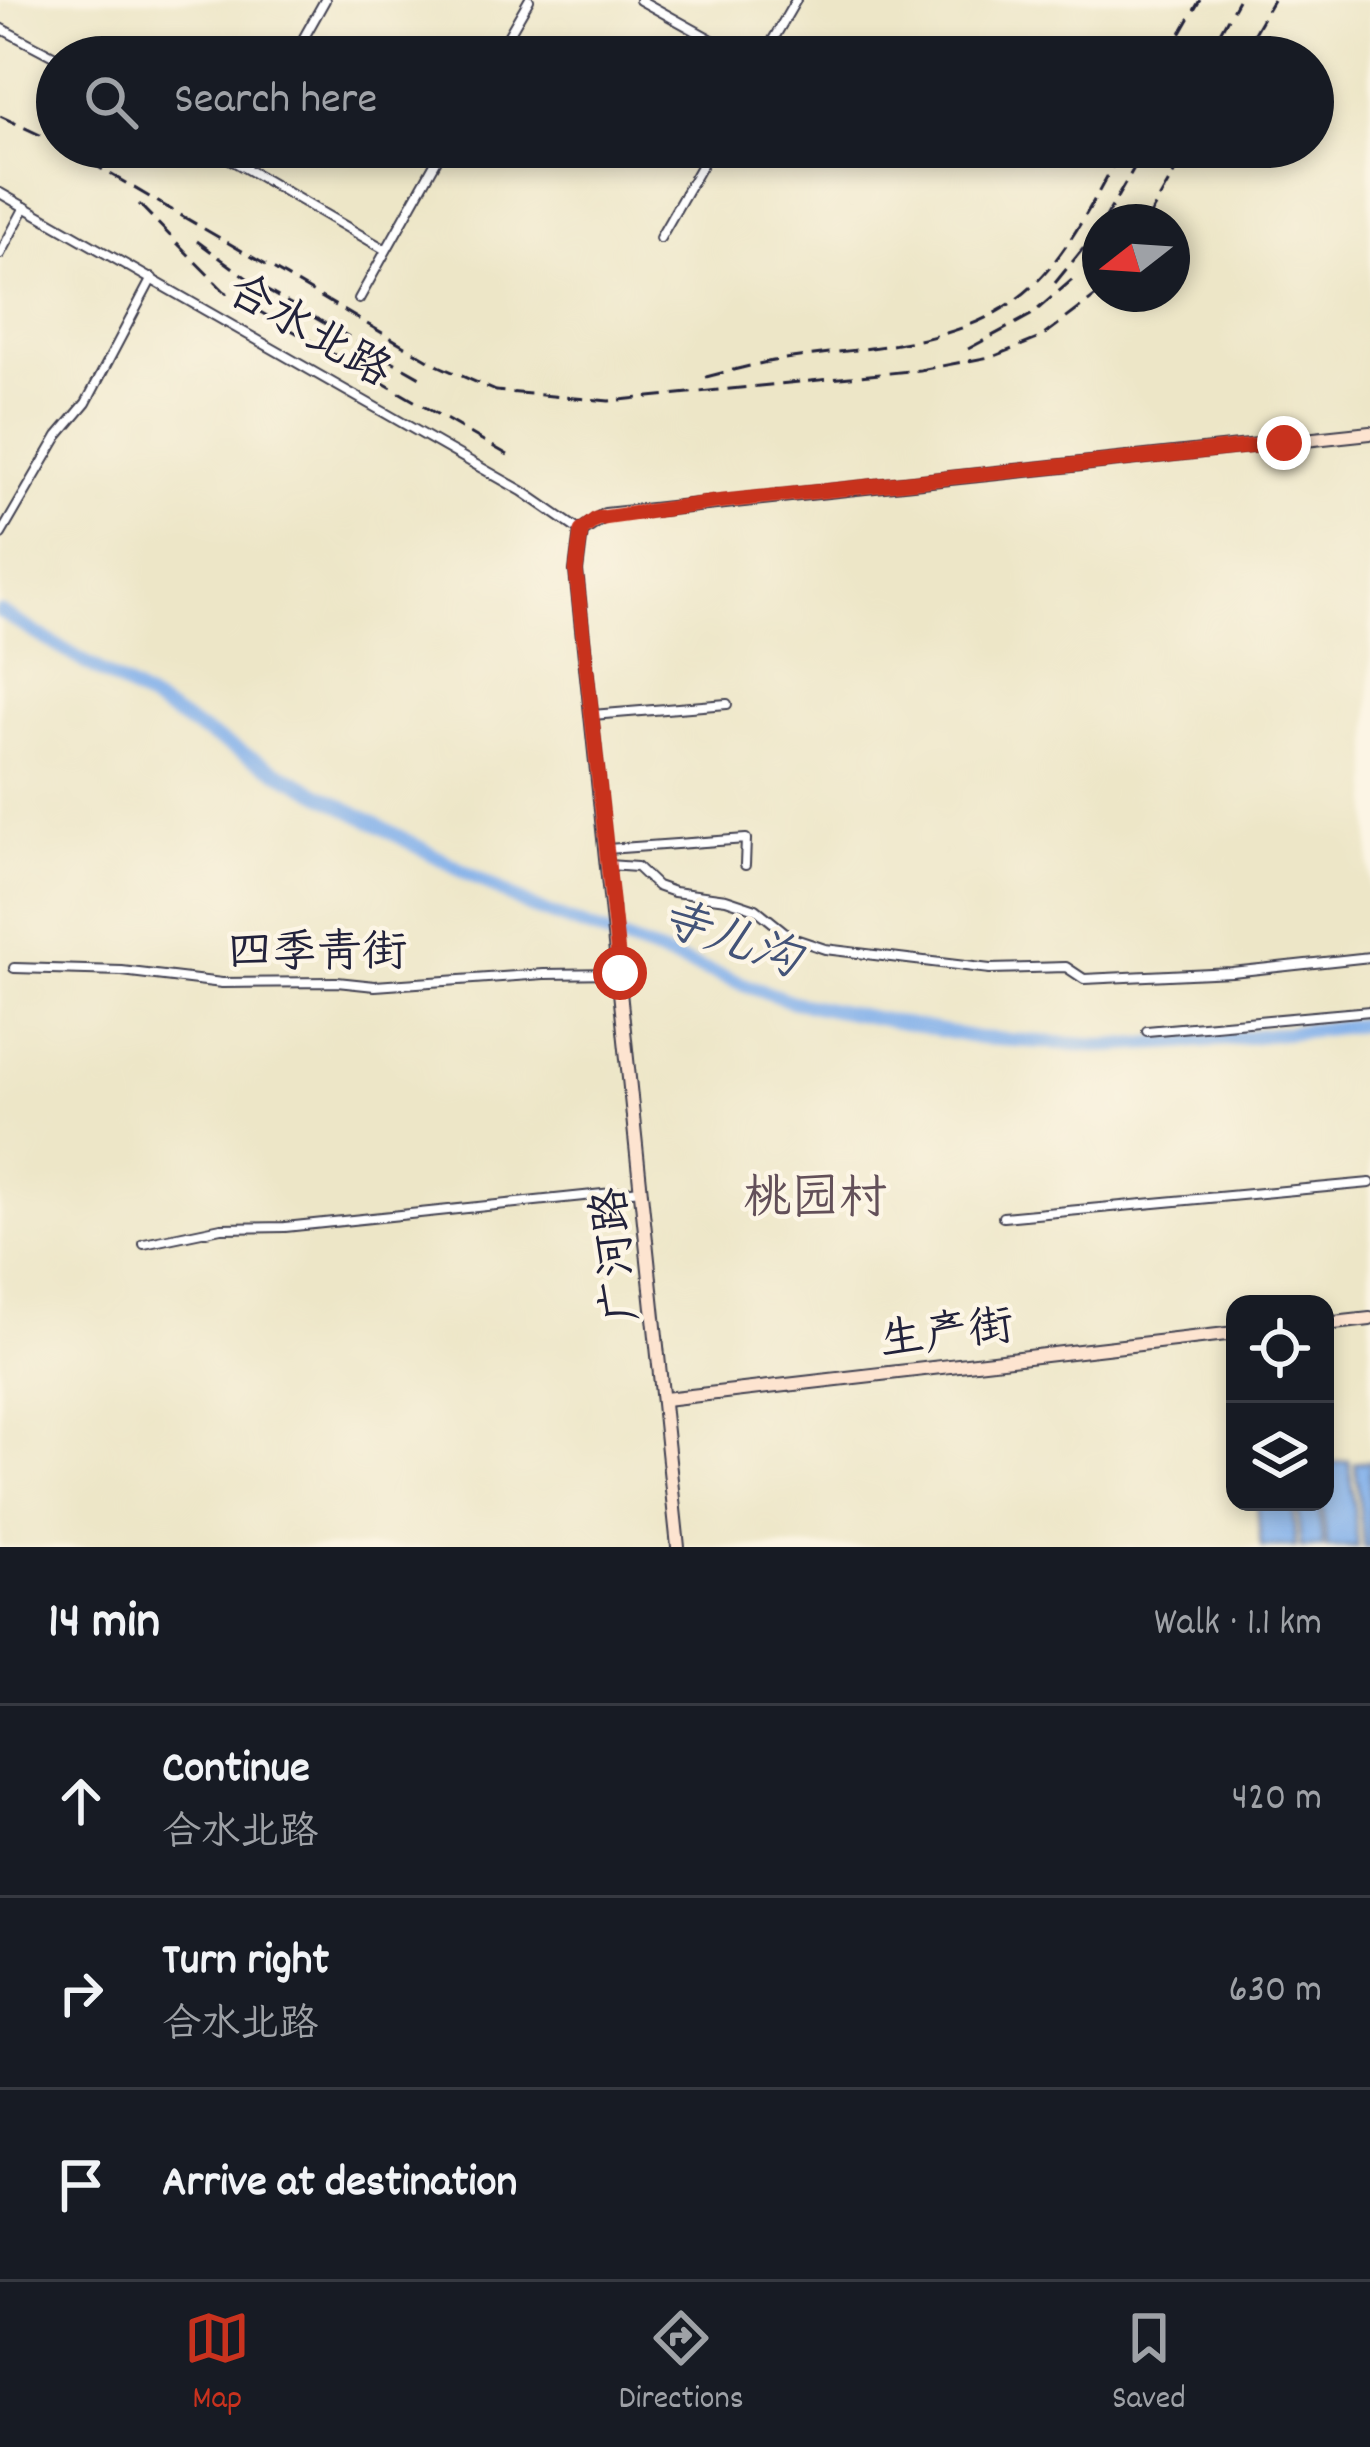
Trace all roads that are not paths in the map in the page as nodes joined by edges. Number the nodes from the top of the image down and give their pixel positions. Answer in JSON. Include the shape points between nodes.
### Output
{"nodes":[{"id":1,"x":326,"y":0,"type":"edge"},
{"id":2,"x":529,"y":0,"type":"edge"},
{"id":3,"x":640,"y":0,"type":"edge"},
{"id":4,"x":796,"y":0,"type":"edge"},
{"id":5,"x":0,"y":28,"type":"edge"},
{"id":6,"x":305,"y":36,"type":"edge"},
{"id":7,"x":508,"y":36,"type":"edge"},
{"id":8,"x":705,"y":36,"type":"edge"},
{"id":9,"x":775,"y":36,"type":"edge"},
{"id":10,"x":36,"y":47,"type":"edge"},
{"id":11,"x":246,"y":168,"type":"edge"},
{"id":12,"x":433,"y":168,"type":"edge"},
{"id":13,"x":700,"y":168,"type":"edge"},
{"id":14,"x":0,"y":193,"type":"edge"},
{"id":15,"x":25,"y":207,"type":"junction"},
{"id":16,"x":660,"y":238,"type":"dead end"},
{"id":17,"x":386,"y":250,"type":"junction"},
{"id":18,"x":0,"y":254,"type":"edge"},
{"id":19,"x":152,"y":278,"type":"junction"},
{"id":20,"x":359,"y":299,"type":"dead end"},
{"id":21,"x":1370,"y":433,"type":"edge"},
{"id":22,"x":581,"y":531,"type":"junction"},
{"id":23,"x":1,"y":534,"type":"edge"},
{"id":24,"x":728,"y":704,"type":"dead end"},
{"id":25,"x":592,"y":715,"type":"junction"},
{"id":26,"x":607,"y":849,"type":"junction"},
{"id":27,"x":608,"y":865,"type":"junction"},
{"id":28,"x":745,"y":865,"type":"dead end"},
{"id":29,"x":1370,"y":957,"type":"edge"},
{"id":30,"x":14,"y":968,"type":"dead end"},
{"id":31,"x":620,"y":973,"type":"junction"},
{"id":32,"x":1370,"y":1011,"type":"edge"},
{"id":33,"x":1147,"y":1031,"type":"dead end"},
{"id":34,"x":1370,"y":1183,"type":"edge"},
{"id":35,"x":642,"y":1190,"type":"junction"},
{"id":36,"x":1003,"y":1217,"type":"dead end"},
{"id":37,"x":144,"y":1244,"type":"dead end"},
{"id":38,"x":1370,"y":1319,"type":"edge"},
{"id":39,"x":1334,"y":1323,"type":"edge"},
{"id":40,"x":1226,"y":1334,"type":"edge"},
{"id":41,"x":665,"y":1400,"type":"junction"},
{"id":42,"x":678,"y":1547,"type":"edge"}],
"edges":[{"from":1,"to":6,"type":"street"},
{"from":2,"to":7,"type":"street"},
{"from":3,"to":8,"type":"street"},
{"from":4,"to":9,"type":"street"},
{"from":5,"to":10,"type":"street"},
{"from":11,"to":17,"type":"street"},
{"from":12,"to":17,"type":"street"},
{"from":13,"to":16,"type":"street"},
{"from":14,"to":15,"type":"street","name":"合水北路"},
{"from":15,"to":18,"type":"street"},
{"from":15,"to":19,"type":"street","name":"合水北路"},
{"from":17,"to":20,"type":"street"},
{"from":19,"to":22,"type":"street","name":"合水北路"},
{"from":19,"to":23,"type":"street","via":[[86,404]]},
{"from":21,"to":22,"type":"street","via":[[605,515]]},
{"from":22,"to":25,"type":"street","via":[[576,571]]},
{"from":24,"to":25,"type":"street"},
{"from":25,"to":26,"type":"street"},
{"from":26,"to":27,"type":"street"},
{"from":26,"to":28,"type":"street","via":[[746,838]]},
{"from":27,"to":29,"type":"street","via":[[637,867],[674,892],[755,909],[792,938],[825,949],[990,969],[1066,967],[1084,979]]},
{"from":27,"to":31,"type":"street","name":"广河路"},
{"from":30,"to":31,"type":"street","name":"四季青街","via":[[375,986]]},
{"from":31,"to":35,"type":"street","name":"广河路"},
{"from":32,"to":33,"type":"street"},
{"from":34,"to":36,"type":"street"},
{"from":35,"to":37,"type":"street","via":[[221,1228]]},
{"from":35,"to":41,"type":"street","name":"广河路"},
{"from":38,"to":39,"type":"street"},
{"from":40,"to":41,"type":"street","name":"生产街"},
{"from":41,"to":42,"type":"street","name":"广河路"}]}
